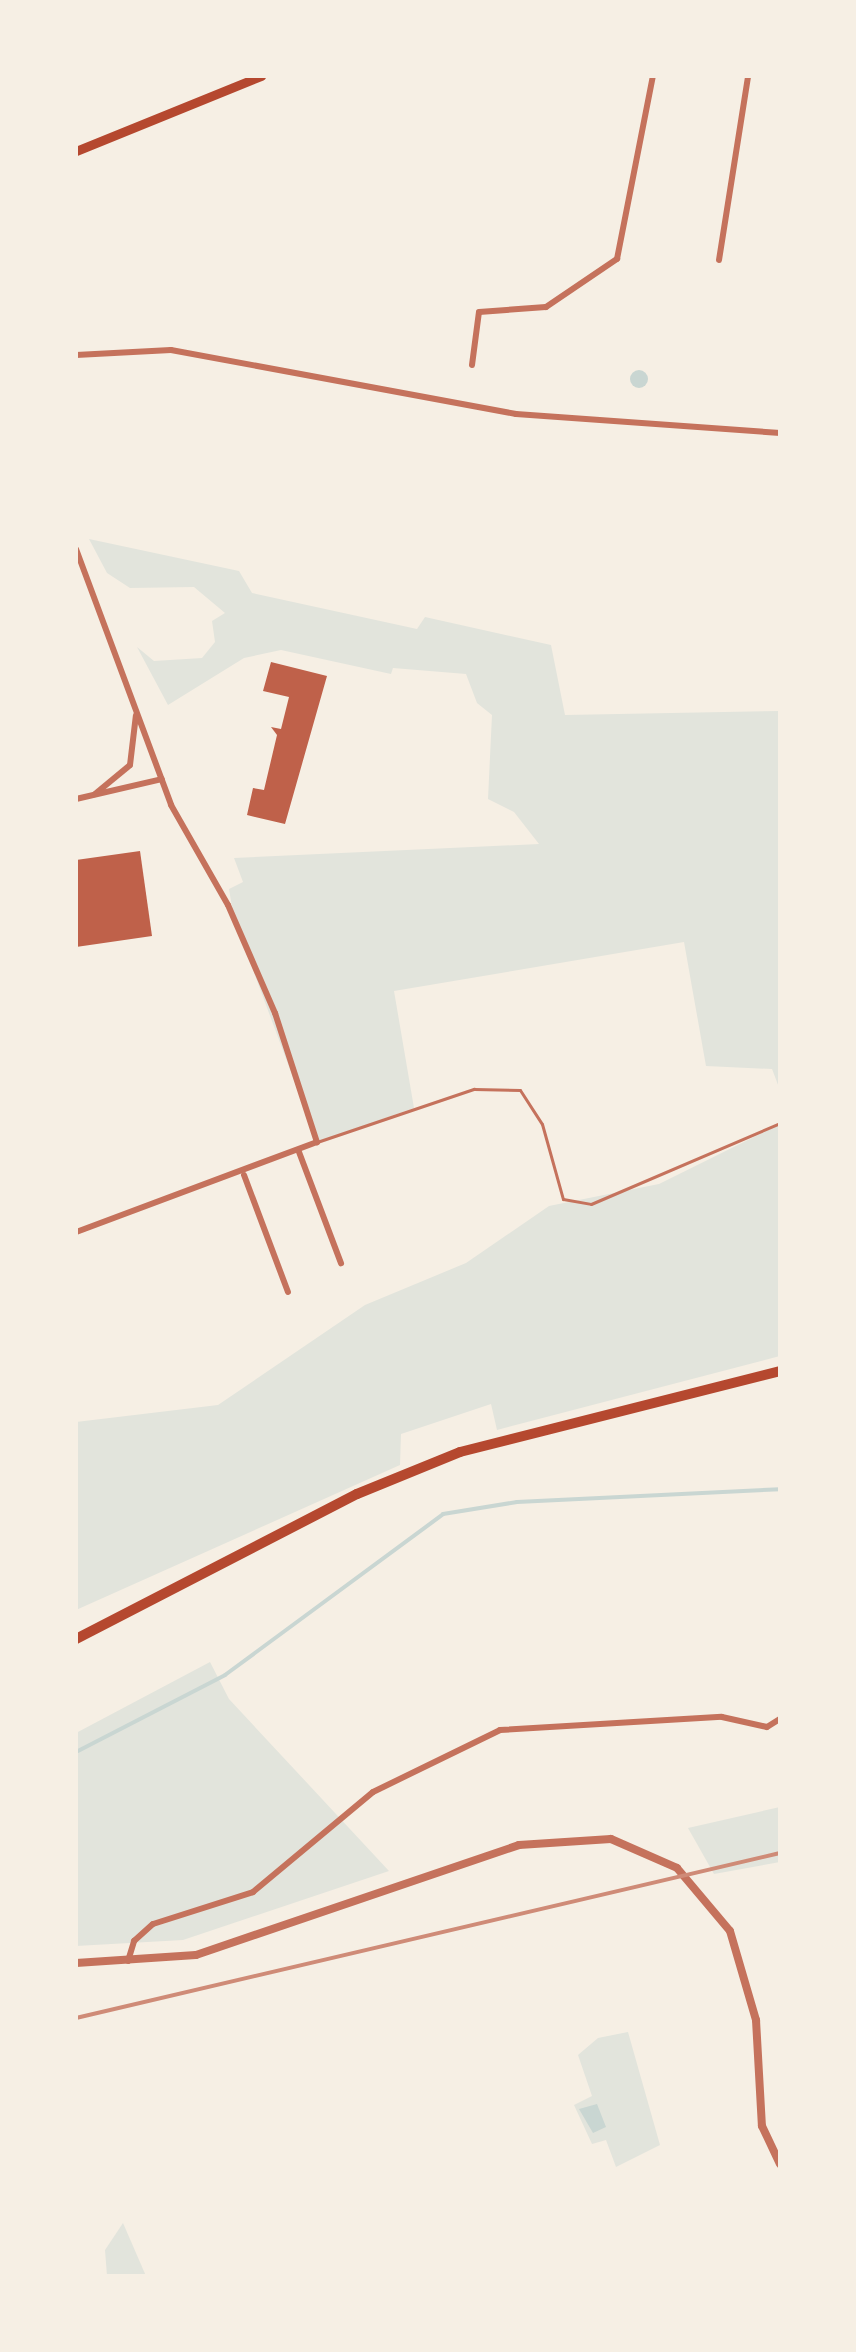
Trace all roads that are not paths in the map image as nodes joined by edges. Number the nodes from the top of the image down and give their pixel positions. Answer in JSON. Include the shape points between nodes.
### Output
{"nodes":[{"id":1,"x":261,"y":76,"type":"edge"},
{"id":2,"x":653,"y":76,"type":"edge"},
{"id":3,"x":748,"y":76,"type":"edge"},
{"id":4,"x":76,"y":151,"type":"edge"},
{"id":5,"x":719,"y":260,"type":"dead end"},
{"id":6,"x":76,"y":355,"type":"edge"},
{"id":7,"x":472,"y":365,"type":"dead end"},
{"id":8,"x":780,"y":433,"type":"edge"},
{"id":9,"x":76,"y":549,"type":"edge"},
{"id":10,"x":136,"y":707,"type":"junction"},
{"id":11,"x":162,"y":779,"type":"junction"},
{"id":12,"x":95,"y":794,"type":"junction"},
{"id":13,"x":76,"y":799,"type":"edge"},
{"id":14,"x":780,"y":1123,"type":"edge"},
{"id":15,"x":317,"y":1142,"type":"junction"},
{"id":16,"x":299,"y":1152,"type":"junction"},
{"id":17,"x":244,"y":1175,"type":"junction"},
{"id":18,"x":76,"y":1232,"type":"edge"},
{"id":19,"x":341,"y":1263,"type":"dead end"},
{"id":20,"x":288,"y":1292,"type":"dead end"},
{"id":21,"x":780,"y":1371,"type":"edge"},
{"id":22,"x":76,"y":1639,"type":"edge"},
{"id":23,"x":780,"y":1719,"type":"edge"},
{"id":24,"x":128,"y":1961,"type":"junction"},
{"id":25,"x":76,"y":1963,"type":"edge"},
{"id":26,"x":780,"y":2164,"type":"edge"}],
"edges":[{"from":1,"to":4,"type":"main road"},
{"from":2,"to":7,"type":"street","via":[[626,244],[617,259],[546,307],[479,312]]},
{"from":3,"to":5,"type":"street"},
{"from":6,"to":8,"type":"street","via":[[171,350],[516,414]]},
{"from":9,"to":10,"type":"street"},
{"from":10,"to":11,"type":"street"},
{"from":10,"to":12,"type":"street","via":[[130,765]]},
{"from":11,"to":12,"type":"street"},
{"from":11,"to":15,"type":"street","via":[[241,931]]},
{"from":12,"to":13,"type":"street"},
{"from":14,"to":15,"type":"lane","via":[[591,1204],[563,1199],[542,1124],[520,1090],[474,1089]]},
{"from":15,"to":16,"type":"street"},
{"from":16,"to":17,"type":"street"},
{"from":16,"to":19,"type":"street"},
{"from":17,"to":18,"type":"street"},
{"from":17,"to":20,"type":"street"},
{"from":21,"to":22,"type":"main road","via":[[460,1452],[357,1494]]},
{"from":23,"to":24,"type":"street","via":[[767,1727],[722,1717],[500,1730],[354,1807],[253,1892],[142,1931]]},
{"from":24,"to":25,"type":"street"},
{"from":24,"to":26,"type":"street","via":[[229,1946],[519,1845],[611,1839],[656,1854],[697,1887],[730,1931],[746,1972],[762,2126]]}]}
